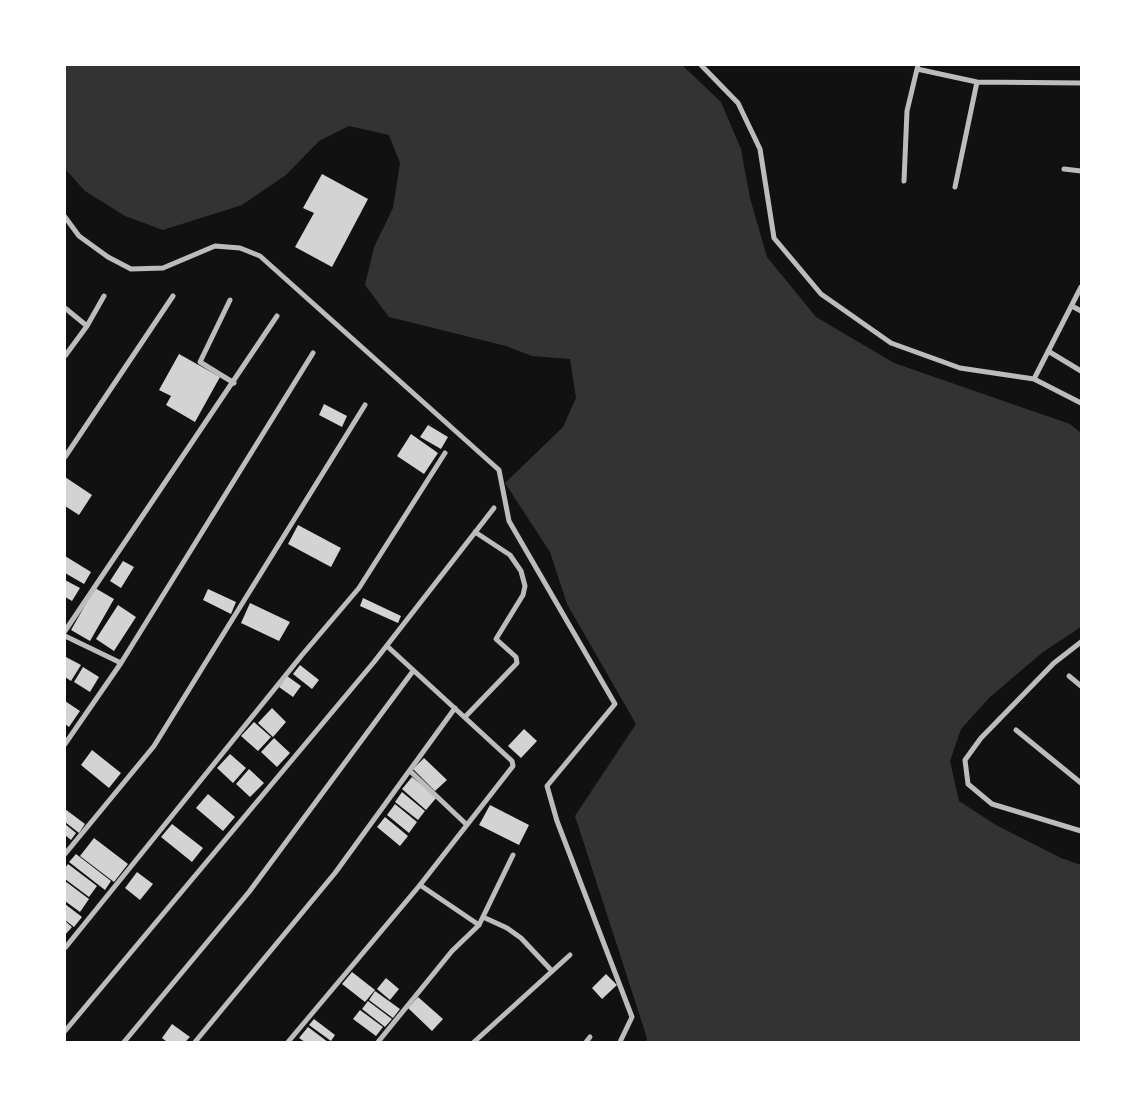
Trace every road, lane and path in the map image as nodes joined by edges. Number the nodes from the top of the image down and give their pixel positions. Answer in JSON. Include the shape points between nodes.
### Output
{"nodes":[{"id":1,"x":701,"y":65,"type":"edge"},
{"id":2,"x":917,"y":67,"type":"edge"},
{"id":3,"x":977,"y":82,"type":"junction"},
{"id":4,"x":1081,"y":83,"type":"edge"},
{"id":5,"x":1064,"y":169,"type":"dead end"},
{"id":6,"x":1081,"y":171,"type":"edge"},
{"id":7,"x":904,"y":181,"type":"dead end"},
{"id":8,"x":955,"y":187,"type":"dead end"},
{"id":9,"x":65,"y":217,"type":"edge"},
{"id":10,"x":1081,"y":287,"type":"edge"},
{"id":11,"x":104,"y":296,"type":"dead end"},
{"id":12,"x":173,"y":296,"type":"dead end"},
{"id":13,"x":230,"y":300,"type":"dead end"},
{"id":14,"x":1072,"y":306,"type":"junction"},
{"id":15,"x":65,"y":308,"type":"edge"},
{"id":16,"x":1081,"y":311,"type":"edge"},
{"id":17,"x":278,"y":316,"type":"dead end"},
{"id":18,"x":87,"y":326,"type":"junction"},
{"id":19,"x":1048,"y":351,"type":"junction"},
{"id":20,"x":313,"y":353,"type":"dead end"},
{"id":21,"x":65,"y":356,"type":"edge"},
{"id":22,"x":1081,"y":371,"type":"edge"},
{"id":23,"x":1034,"y":379,"type":"junction"},
{"id":24,"x":234,"y":383,"type":"junction"},
{"id":25,"x":1081,"y":403,"type":"edge"},
{"id":26,"x":365,"y":405,"type":"dead end"},
{"id":27,"x":445,"y":454,"type":"dead end"},
{"id":28,"x":65,"y":457,"type":"edge"},
{"id":29,"x":494,"y":508,"type":"dead end"},
{"id":30,"x":475,"y":532,"type":"junction"},
{"id":31,"x":65,"y":631,"type":"edge"},
{"id":32,"x":65,"y":636,"type":"edge"},
{"id":33,"x":1081,"y":642,"type":"edge"},
{"id":34,"x":387,"y":646,"type":"junction"},
{"id":35,"x":121,"y":663,"type":"junction"},
{"id":36,"x":413,"y":671,"type":"junction"},
{"id":37,"x":1068,"y":676,"type":"dead end"},
{"id":38,"x":1081,"y":686,"type":"edge"},
{"id":39,"x":455,"y":708,"type":"junction"},
{"id":40,"x":465,"y":717,"type":"junction"},
{"id":41,"x":1016,"y":730,"type":"dead end"},
{"id":42,"x":65,"y":744,"type":"edge"},
{"id":43,"x":410,"y":771,"type":"junction"},
{"id":44,"x":1081,"y":783,"type":"edge"},
{"id":45,"x":467,"y":825,"type":"junction"},
{"id":46,"x":1081,"y":831,"type":"edge"},
{"id":47,"x":65,"y":854,"type":"edge"},
{"id":48,"x":513,"y":855,"type":"dead end"},
{"id":49,"x":420,"y":885,"type":"junction"},
{"id":50,"x":483,"y":917,"type":"junction"},
{"id":51,"x":479,"y":925,"type":"junction"},
{"id":52,"x":65,"y":948,"type":"edge"},
{"id":53,"x":570,"y":955,"type":"dead end"},
{"id":54,"x":552,"y":972,"type":"junction"},
{"id":55,"x":65,"y":1031,"type":"edge"},
{"id":56,"x":590,"y":1037,"type":"dead end"},
{"id":57,"x":124,"y":1042,"type":"edge"},
{"id":58,"x":195,"y":1042,"type":"edge"},
{"id":59,"x":288,"y":1042,"type":"edge"},
{"id":60,"x":378,"y":1042,"type":"edge"},
{"id":61,"x":474,"y":1042,"type":"edge"},
{"id":62,"x":586,"y":1042,"type":"edge"},
{"id":63,"x":620,"y":1042,"type":"edge"}],
"edges":[{"from":1,"to":23,"type":"street","via":[[738,103],[760,149],[774,238],[821,294],[891,343],[960,368]]},
{"from":2,"to":3,"type":"street"},
{"from":2,"to":7,"type":"street","via":[[907,111]]},
{"from":3,"to":4,"type":"street"},
{"from":3,"to":8,"type":"street"},
{"from":5,"to":6,"type":"street"},
{"from":9,"to":63,"type":"street","via":[[79,236],[131,269],[163,268],[215,246],[240,248],[260,256],[499,470],[510,521],[615,704],[547,786],[557,821],[632,1017]]},
{"from":10,"to":14,"type":"street"},
{"from":11,"to":18,"type":"street"},
{"from":12,"to":28,"type":"street"},
{"from":13,"to":24,"type":"street","via":[[200,362]]},
{"from":14,"to":16,"type":"street"},
{"from":14,"to":19,"type":"street"},
{"from":15,"to":18,"type":"street"},
{"from":17,"to":24,"type":"street"},
{"from":18,"to":21,"type":"street"},
{"from":19,"to":22,"type":"street"},
{"from":19,"to":23,"type":"street"},
{"from":20,"to":35,"type":"street"},
{"from":23,"to":25,"type":"street"},
{"from":24,"to":31,"type":"street"},
{"from":26,"to":47,"type":"street","via":[[154,746]]},
{"from":27,"to":52,"type":"street","via":[[359,588]]},
{"from":29,"to":30,"type":"street"},
{"from":30,"to":34,"type":"street"},
{"from":30,"to":40,"type":"street","via":[[510,555],[521,571],[525,586],[523,596],[496,640],[516,658],[517,663]]},
{"from":32,"to":35,"type":"street"},
{"from":33,"to":46,"type":"street","via":[[1054,663],[981,738],[965,760],[968,784],[992,804]]},
{"from":34,"to":36,"type":"street"},
{"from":34,"to":55,"type":"street"},
{"from":35,"to":42,"type":"street"},
{"from":36,"to":39,"type":"street"},
{"from":36,"to":57,"type":"street","via":[[248,892]]},
{"from":37,"to":38,"type":"street"},
{"from":39,"to":40,"type":"street"},
{"from":39,"to":43,"type":"street"},
{"from":40,"to":45,"type":"street","via":[[512,761],[513,766]]},
{"from":41,"to":44,"type":"street"},
{"from":43,"to":45,"type":"street"},
{"from":43,"to":58,"type":"street","via":[[335,873]]},
{"from":45,"to":49,"type":"street"},
{"from":48,"to":50,"type":"street"},
{"from":49,"to":51,"type":"street"},
{"from":49,"to":59,"type":"street"},
{"from":50,"to":51,"type":"street"},
{"from":50,"to":54,"type":"street","via":[[521,938]]},
{"from":51,"to":60,"type":"street","via":[[452,951]]},
{"from":53,"to":54,"type":"street"},
{"from":54,"to":61,"type":"street"},
{"from":56,"to":62,"type":"street"}]}
